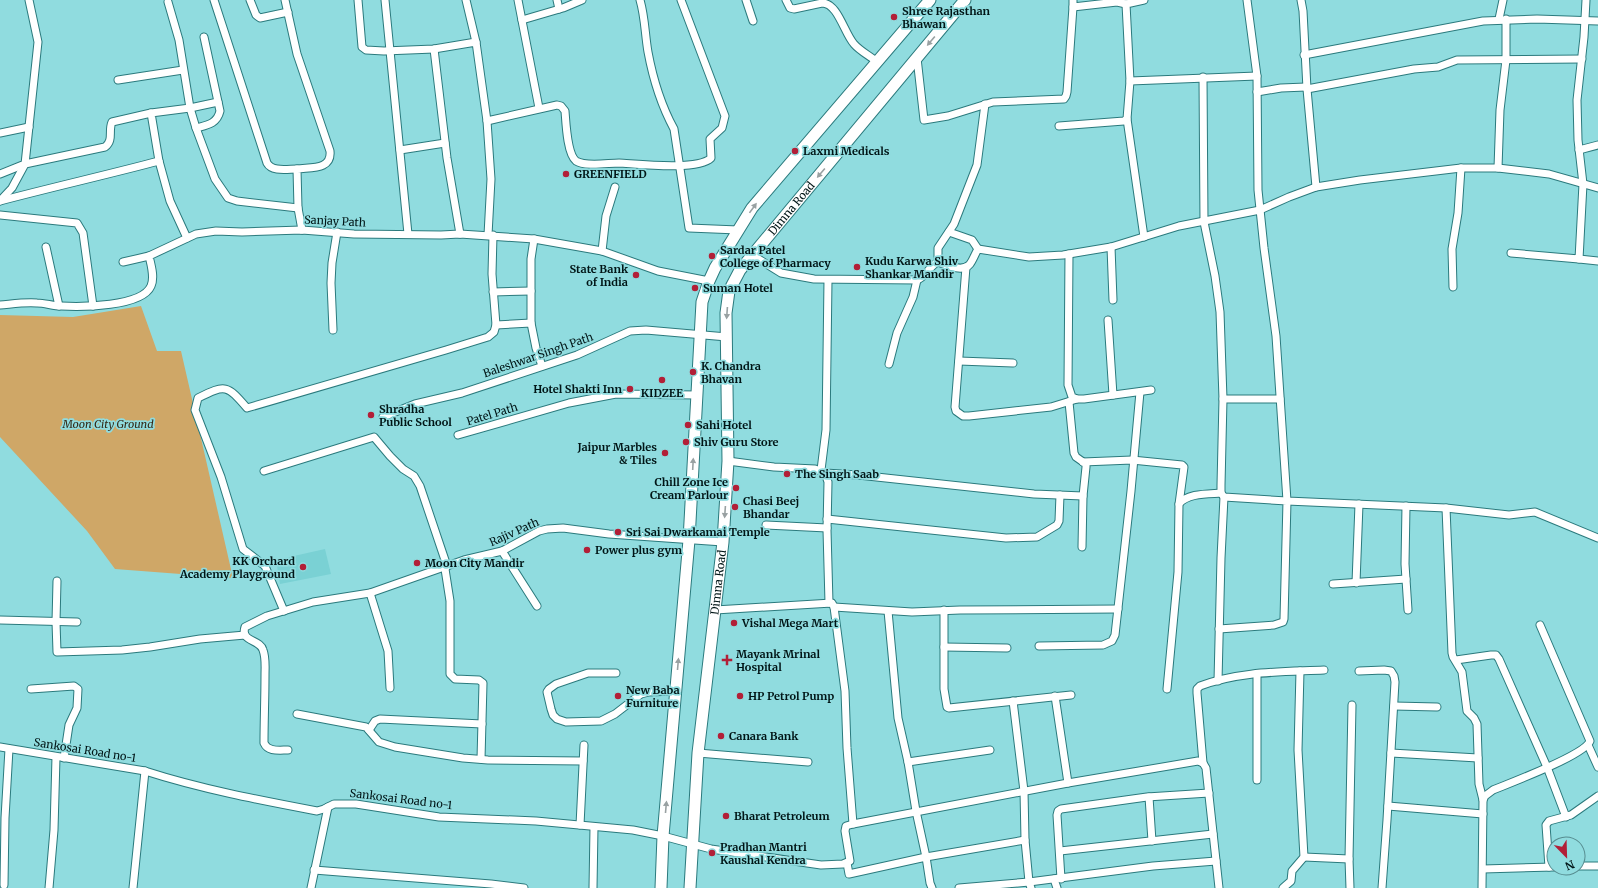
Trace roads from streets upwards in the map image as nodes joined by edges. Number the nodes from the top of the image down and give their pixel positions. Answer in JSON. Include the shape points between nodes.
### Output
{"nodes":[{"id":1,"x":29,"y":0,"type":"edge"},
{"id":2,"x":214,"y":0,"type":"edge"},
{"id":3,"x":250,"y":0,"type":"edge"},
{"id":4,"x":285,"y":0,"type":"edge"},
{"id":5,"x":358,"y":0,"type":"edge"},
{"id":6,"x":385,"y":0,"type":"edge"},
{"id":7,"x":466,"y":0,"type":"edge"},
{"id":8,"x":518,"y":0,"type":"edge"},
{"id":9,"x":557,"y":0,"type":"edge"},
{"id":10,"x":582,"y":0,"type":"edge"},
{"id":11,"x":640,"y":0,"type":"edge"},
{"id":12,"x":681,"y":0,"type":"edge"},
{"id":13,"x":746,"y":0,"type":"edge"},
{"id":14,"x":786,"y":0,"type":"edge"},
{"id":15,"x":930,"y":0,"type":"edge"},
{"id":16,"x":965,"y":0,"type":"edge"},
{"id":17,"x":1144,"y":0,"type":"edge"},
{"id":18,"x":1247,"y":0,"type":"edge"},
{"id":19,"x":1301,"y":0,"type":"edge"},
{"id":20,"x":1503,"y":0,"type":"edge"},
{"id":21,"x":1586,"y":0,"type":"edge"},
{"id":22,"x":168,"y":2,"type":"dead end"},
{"id":23,"x":1073,"y":4,"type":"edge"},
{"id":24,"x":1126,"y":4,"type":"junction"},
{"id":25,"x":559,"y":9,"type":"junction"},
{"id":26,"x":288,"y":12,"type":"junction"},
{"id":27,"x":1503,"y":19,"type":"junction"},
{"id":28,"x":522,"y":20,"type":"junction"},
{"id":29,"x":753,"y":21,"type":"dead end"},
{"id":30,"x":1585,"y":21,"type":"junction"},
{"id":31,"x":1598,"y":21,"type":"edge"},
{"id":32,"x":204,"y":36,"type":"dead end"},
{"id":33,"x":476,"y":42,"type":"junction"},
{"id":34,"x":434,"y":49,"type":"junction"},
{"id":35,"x":391,"y":51,"type":"junction"},
{"id":36,"x":1304,"y":55,"type":"junction"},
{"id":37,"x":917,"y":58,"type":"junction"},
{"id":38,"x":1582,"y":59,"type":"junction"},
{"id":39,"x":1506,"y":60,"type":"junction"},
{"id":40,"x":877,"y":62,"type":"junction"},
{"id":41,"x":184,"y":70,"type":"junction"},
{"id":42,"x":1256,"y":76,"type":"junction"},
{"id":43,"x":1203,"y":77,"type":"junction"},
{"id":44,"x":118,"y":80,"type":"dead end"},
{"id":45,"x":1130,"y":81,"type":"junction"},
{"id":46,"x":1307,"y":88,"type":"junction"},
{"id":47,"x":1257,"y":92,"type":"junction"},
{"id":48,"x":218,"y":102,"type":"junction"},
{"id":49,"x":985,"y":104,"type":"junction"},
{"id":50,"x":190,"y":108,"type":"junction"},
{"id":51,"x":539,"y":108,"type":"junction"},
{"id":52,"x":151,"y":114,"type":"junction"},
{"id":53,"x":1127,"y":119,"type":"junction"},
{"id":54,"x":487,"y":121,"type":"junction"},
{"id":55,"x":1059,"y":126,"type":"dead end"},
{"id":56,"x":29,"y":127,"type":"junction"},
{"id":57,"x":196,"y":128,"type":"junction"},
{"id":58,"x":0,"y":133,"type":"edge"},
{"id":59,"x":445,"y":143,"type":"junction"},
{"id":60,"x":1598,"y":145,"type":"edge"},
{"id":61,"x":400,"y":150,"type":"junction"},
{"id":62,"x":1579,"y":150,"type":"junction"},
{"id":63,"x":159,"y":161,"type":"junction"},
{"id":64,"x":26,"y":164,"type":"junction"},
{"id":65,"x":680,"y":166,"type":"junction"},
{"id":66,"x":1461,"y":168,"type":"junction"},
{"id":67,"x":1498,"y":168,"type":"junction"},
{"id":68,"x":297,"y":169,"type":"junction"},
{"id":69,"x":0,"y":174,"type":"edge"},
{"id":70,"x":1583,"y":184,"type":"junction"},
{"id":71,"x":615,"y":187,"type":"dead end"},
{"id":72,"x":1316,"y":187,"type":"junction"},
{"id":73,"x":1598,"y":188,"type":"edge"},
{"id":74,"x":0,"y":201,"type":"edge"},
{"id":75,"x":298,"y":208,"type":"junction"},
{"id":76,"x":1260,"y":210,"type":"junction"},
{"id":77,"x":0,"y":215,"type":"edge"},
{"id":78,"x":1204,"y":222,"type":"junction"},
{"id":79,"x":302,"y":230,"type":"junction"},
{"id":80,"x":738,"y":230,"type":"junction"},
{"id":81,"x":337,"y":232,"type":"junction"},
{"id":82,"x":949,"y":232,"type":"junction"},
{"id":83,"x":408,"y":234,"type":"junction"},
{"id":84,"x":460,"y":234,"type":"junction"},
{"id":85,"x":491,"y":235,"type":"junction"},
{"id":86,"x":1144,"y":237,"type":"junction"},
{"id":87,"x":187,"y":238,"type":"junction"},
{"id":88,"x":534,"y":239,"type":"junction"},
{"id":89,"x":46,"y":247,"type":"dead end"},
{"id":90,"x":1111,"y":247,"type":"junction"},
{"id":91,"x":978,"y":249,"type":"junction"},
{"id":92,"x":602,"y":251,"type":"junction"},
{"id":93,"x":1069,"y":254,"type":"junction"},
{"id":94,"x":1511,"y":254,"type":"dead end"},
{"id":95,"x":149,"y":256,"type":"junction"},
{"id":96,"x":752,"y":256,"type":"junction"},
{"id":97,"x":1579,"y":259,"type":"junction"},
{"id":98,"x":1598,"y":261,"type":"edge"},
{"id":99,"x":123,"y":262,"type":"dead end"},
{"id":100,"x":938,"y":262,"type":"junction"},
{"id":101,"x":966,"y":267,"type":"junction"},
{"id":102,"x":828,"y":280,"type":"junction"},
{"id":103,"x":917,"y":280,"type":"junction"},
{"id":104,"x":709,"y":281,"type":"junction"},
{"id":105,"x":1453,"y":288,"type":"dead end"},
{"id":106,"x":531,"y":291,"type":"junction"},
{"id":107,"x":493,"y":292,"type":"junction"},
{"id":108,"x":1113,"y":300,"type":"dead end"},
{"id":109,"x":0,"y":305,"type":"edge"},
{"id":110,"x":59,"y":306,"type":"junction"},
{"id":111,"x":93,"y":306,"type":"junction"},
{"id":112,"x":1108,"y":320,"type":"dead end"},
{"id":113,"x":531,"y":323,"type":"junction"},
{"id":114,"x":496,"y":325,"type":"junction"},
{"id":115,"x":333,"y":330,"type":"dead end"},
{"id":116,"x":701,"y":336,"type":"junction"},
{"id":117,"x":726,"y":337,"type":"junction"},
{"id":118,"x":959,"y":361,"type":"junction"},
{"id":119,"x":1013,"y":362,"type":"dead end"},
{"id":120,"x":889,"y":364,"type":"dead end"},
{"id":121,"x":542,"y":366,"type":"junction"},
{"id":122,"x":1151,"y":390,"type":"dead end"},
{"id":123,"x":1140,"y":392,"type":"junction"},
{"id":124,"x":697,"y":395,"type":"junction"},
{"id":125,"x":1113,"y":395,"type":"junction"},
{"id":126,"x":1077,"y":399,"type":"junction"},
{"id":127,"x":1223,"y":399,"type":"junction"},
{"id":128,"x":1280,"y":399,"type":"junction"},
{"id":129,"x":1069,"y":402,"type":"junction"},
{"id":130,"x":383,"y":417,"type":"dead end"},
{"id":131,"x":458,"y":435,"type":"dead end"},
{"id":132,"x":1134,"y":460,"type":"junction"},
{"id":133,"x":728,"y":461,"type":"junction"},
{"id":134,"x":1084,"y":462,"type":"junction"},
{"id":135,"x":264,"y":471,"type":"dead end"},
{"id":136,"x":823,"y":471,"type":"junction"},
{"id":137,"x":1060,"y":495,"type":"junction"},
{"id":138,"x":1223,"y":495,"type":"junction"},
{"id":139,"x":1083,"y":496,"type":"junction"},
{"id":140,"x":1287,"y":501,"type":"junction"},
{"id":141,"x":1179,"y":504,"type":"junction"},
{"id":142,"x":1359,"y":504,"type":"junction"},
{"id":143,"x":1406,"y":506,"type":"junction"},
{"id":144,"x":1446,"y":508,"type":"junction"},
{"id":145,"x":827,"y":519,"type":"junction"},
{"id":146,"x":766,"y":525,"type":"dead end"},
{"id":147,"x":827,"y":528,"type":"junction"},
{"id":148,"x":1598,"y":538,"type":"edge"},
{"id":149,"x":689,"y":540,"type":"junction"},
{"id":150,"x":723,"y":542,"type":"junction"},
{"id":151,"x":1082,"y":547,"type":"dead end"},
{"id":152,"x":502,"y":551,"type":"junction"},
{"id":153,"x":446,"y":570,"type":"junction"},
{"id":154,"x":1406,"y":579,"type":"junction"},
{"id":155,"x":57,"y":581,"type":"dead end"},
{"id":156,"x":1356,"y":583,"type":"junction"},
{"id":157,"x":1333,"y":584,"type":"dead end"},
{"id":158,"x":371,"y":594,"type":"junction"},
{"id":159,"x":831,"y":604,"type":"junction"},
{"id":160,"x":537,"y":606,"type":"dead end"},
{"id":161,"x":1118,"y":609,"type":"junction"},
{"id":162,"x":715,"y":610,"type":"junction"},
{"id":163,"x":944,"y":610,"type":"junction"},
{"id":164,"x":1408,"y":610,"type":"dead end"},
{"id":165,"x":284,"y":611,"type":"junction"},
{"id":166,"x":888,"y":611,"type":"junction"},
{"id":167,"x":0,"y":620,"type":"edge"},
{"id":168,"x":56,"y":622,"type":"junction"},
{"id":169,"x":77,"y":622,"type":"dead end"},
{"id":170,"x":1540,"y":625,"type":"dead end"},
{"id":171,"x":1219,"y":629,"type":"junction"},
{"id":172,"x":245,"y":635,"type":"junction"},
{"id":173,"x":1039,"y":646,"type":"dead end"},
{"id":174,"x":944,"y":647,"type":"junction"},
{"id":175,"x":1007,"y":648,"type":"dead end"},
{"id":176,"x":1456,"y":660,"type":"junction"},
{"id":177,"x":1324,"y":670,"type":"dead end"},
{"id":178,"x":1300,"y":671,"type":"junction"},
{"id":179,"x":1359,"y":671,"type":"dead end"},
{"id":180,"x":616,"y":672,"type":"dead end"},
{"id":181,"x":1257,"y":674,"type":"junction"},
{"id":182,"x":1218,"y":681,"type":"junction"},
{"id":183,"x":390,"y":688,"type":"dead end"},
{"id":184,"x":31,"y":689,"type":"dead end"},
{"id":185,"x":1166,"y":689,"type":"dead end"},
{"id":186,"x":675,"y":691,"type":"junction"},
{"id":187,"x":1071,"y":695,"type":"dead end"},
{"id":188,"x":1055,"y":696,"type":"junction"},
{"id":189,"x":1013,"y":701,"type":"junction"},
{"id":190,"x":1352,"y":705,"type":"dead end"},
{"id":191,"x":1394,"y":706,"type":"junction"},
{"id":192,"x":1438,"y":707,"type":"dead end"},
{"id":193,"x":297,"y":714,"type":"dead end"},
{"id":194,"x":482,"y":724,"type":"junction"},
{"id":195,"x":370,"y":730,"type":"junction"},
{"id":196,"x":584,"y":745,"type":"dead end"},
{"id":197,"x":1588,"y":745,"type":"junction"},
{"id":198,"x":0,"y":747,"type":"edge"},
{"id":199,"x":9,"y":749,"type":"junction"},
{"id":200,"x":288,"y":750,"type":"dead end"},
{"id":201,"x":990,"y":750,"type":"dead end"},
{"id":202,"x":698,"y":753,"type":"junction"},
{"id":203,"x":1391,"y":753,"type":"junction"},
{"id":204,"x":60,"y":758,"type":"junction"},
{"id":205,"x":1478,"y":758,"type":"junction"},
{"id":206,"x":481,"y":760,"type":"junction"},
{"id":207,"x":583,"y":761,"type":"junction"},
{"id":208,"x":808,"y":762,"type":"dead end"},
{"id":209,"x":908,"y":762,"type":"junction"},
{"id":210,"x":1203,"y":763,"type":"junction"},
{"id":211,"x":1547,"y":767,"type":"junction"},
{"id":212,"x":1598,"y":767,"type":"edge"},
{"id":213,"x":145,"y":771,"type":"junction"},
{"id":214,"x":1257,"y":780,"type":"dead end"},
{"id":215,"x":1068,"y":783,"type":"junction"},
{"id":216,"x":1024,"y":791,"type":"junction"},
{"id":217,"x":1209,"y":793,"type":"junction"},
{"id":218,"x":3,"y":795,"type":"edge"},
{"id":219,"x":1598,"y":796,"type":"edge"},
{"id":220,"x":1149,"y":797,"type":"junction"},
{"id":221,"x":1483,"y":800,"type":"junction"},
{"id":222,"x":1388,"y":806,"type":"junction"},
{"id":223,"x":328,"y":807,"type":"junction"},
{"id":224,"x":916,"y":811,"type":"junction"},
{"id":225,"x":1483,"y":814,"type":"junction"},
{"id":226,"x":1566,"y":817,"type":"junction"},
{"id":227,"x":853,"y":824,"type":"junction"},
{"id":228,"x":580,"y":825,"type":"junction"},
{"id":229,"x":594,"y":827,"type":"junction"},
{"id":230,"x":1213,"y":834,"type":"junction"},
{"id":231,"x":663,"y":836,"type":"junction"},
{"id":232,"x":1547,"y":836,"type":"edge"},
{"id":233,"x":1024,"y":840,"type":"junction"},
{"id":234,"x":1152,"y":841,"type":"junction"},
{"id":235,"x":693,"y":845,"type":"junction"},
{"id":236,"x":1060,"y":851,"type":"junction"},
{"id":237,"x":926,"y":856,"type":"junction"},
{"id":238,"x":1304,"y":857,"type":"junction"},
{"id":239,"x":1348,"y":859,"type":"junction"},
{"id":240,"x":1216,"y":861,"type":"junction"},
{"id":241,"x":847,"y":863,"type":"junction"},
{"id":242,"x":1586,"y":866,"type":"edge"},
{"id":243,"x":1598,"y":866,"type":"edge"},
{"id":244,"x":1546,"y":867,"type":"edge"},
{"id":245,"x":1483,"y":869,"type":"junction"},
{"id":246,"x":314,"y":870,"type":"junction"},
{"id":247,"x":1057,"y":879,"type":"junction"},
{"id":248,"x":4,"y":885,"type":"dead end"},
{"id":249,"x":1030,"y":885,"type":"edge"},
{"id":250,"x":49,"y":888,"type":"edge"},
{"id":251,"x":133,"y":888,"type":"edge"},
{"id":252,"x":311,"y":888,"type":"edge"},
{"id":253,"x":524,"y":888,"type":"edge"},
{"id":254,"x":593,"y":888,"type":"edge"},
{"id":255,"x":661,"y":888,"type":"edge"},
{"id":256,"x":690,"y":888,"type":"edge"},
{"id":257,"x":931,"y":888,"type":"edge"},
{"id":258,"x":959,"y":888,"type":"edge"},
{"id":259,"x":1057,"y":888,"type":"edge"},
{"id":260,"x":1218,"y":888,"type":"edge"},
{"id":261,"x":1283,"y":888,"type":"edge"},
{"id":262,"x":1350,"y":888,"type":"edge"},
{"id":263,"x":1382,"y":888,"type":"edge"},
{"id":264,"x":1482,"y":888,"type":"edge"}],
"edges":[{"from":1,"to":56,"type":"street","via":[[38,42]]},
{"from":2,"to":68,"type":"street","via":[[266,163],[274,169]]},
{"from":3,"to":26,"type":"street","via":[[256,15],[260,18]]},
{"from":4,"to":26,"type":"street"},
{"from":5,"to":35,"type":"street","via":[[362,47],[366,50]]},
{"from":6,"to":35,"type":"street"},
{"from":7,"to":33,"type":"street"},
{"from":8,"to":28,"type":"street"},
{"from":9,"to":25,"type":"street"},
{"from":10,"to":25,"type":"street"},
{"from":11,"to":65,"type":"street","via":[[651,66],[658,95],[674,129]]},
{"from":12,"to":65,"type":"street","via":[[725,116],[722,128],[710,139],[711,158],[706,162]]},
{"from":13,"to":29,"type":"street"},
{"from":14,"to":40,"type":"street","via":[[790,8],[794,9],[822,3],[830,5],[855,45]]},
{"from":15,"to":40,"type":"street"},
{"from":16,"to":37,"type":"street","name":"Dimna Road","one_way":true},
{"from":17,"to":24,"type":"street"},
{"from":18,"to":42,"type":"street"},
{"from":19,"to":36,"type":"street"},
{"from":20,"to":27,"type":"street"},
{"from":21,"to":30,"type":"street"},
{"from":22,"to":41,"type":"street","via":[[179,40]]},
{"from":23,"to":24,"type":"street"},
{"from":23,"to":49,"type":"street","via":[[1065,98]]},
{"from":24,"to":45,"type":"street"},
{"from":25,"to":28,"type":"street"},
{"from":26,"to":68,"type":"street","via":[[299,60],[331,158],[322,166]]},
{"from":27,"to":30,"type":"street"},
{"from":27,"to":36,"type":"street","via":[[1412,33]]},
{"from":27,"to":39,"type":"street"},
{"from":28,"to":51,"type":"street"},
{"from":30,"to":31,"type":"street"},
{"from":30,"to":38,"type":"street"},
{"from":32,"to":48,"type":"street"},
{"from":33,"to":34,"type":"street"},
{"from":33,"to":54,"type":"street"},
{"from":34,"to":35,"type":"street"},
{"from":34,"to":59,"type":"street"},
{"from":35,"to":61,"type":"street"},
{"from":36,"to":46,"type":"street"},
{"from":37,"to":49,"type":"street","via":[[924,120],[948,116]]},
{"from":37,"to":96,"type":"street","name":"Dimna Road","one_way":true},
{"from":38,"to":39,"type":"street"},
{"from":38,"to":62,"type":"street","via":[[1577,100]]},
{"from":39,"to":46,"type":"street","via":[[1457,60],[1438,67]]},
{"from":39,"to":67,"type":"street","via":[[1500,110]]},
{"from":80,"to":40,"type":"street","one_way":true,"via":[[752,208]]},
{"from":41,"to":44,"type":"street"},
{"from":41,"to":50,"type":"street"},
{"from":42,"to":43,"type":"street"},
{"from":42,"to":47,"type":"street"},
{"from":43,"to":45,"type":"street"},
{"from":43,"to":78,"type":"street"},
{"from":45,"to":53,"type":"street"},
{"from":46,"to":47,"type":"street","via":[[1281,88]]},
{"from":46,"to":72,"type":"street"},
{"from":47,"to":76,"type":"street"},
{"from":48,"to":50,"type":"street"},
{"from":48,"to":57,"type":"street","via":[[219,118]]},
{"from":49,"to":82,"type":"street","via":[[977,166]]},
{"from":50,"to":52,"type":"street"},
{"from":50,"to":57,"type":"street"},
{"from":51,"to":54,"type":"street"},
{"from":51,"to":65,"type":"street","via":[[557,104],[565,111],[570,149],[577,161],[585,164]]},
{"from":52,"to":63,"type":"street"},
{"from":52,"to":64,"type":"street","via":[[112,122],[110,143],[105,147]]},
{"from":53,"to":55,"type":"street"},
{"from":53,"to":86,"type":"street"},
{"from":54,"to":85,"type":"street"},
{"from":56,"to":58,"type":"street"},
{"from":56,"to":64,"type":"street"},
{"from":57,"to":75,"type":"street","via":[[215,179],[228,198]]},
{"from":59,"to":61,"type":"street"},
{"from":59,"to":84,"type":"street"},
{"from":60,"to":62,"type":"street"},
{"from":61,"to":83,"type":"street"},
{"from":62,"to":70,"type":"street"},
{"from":63,"to":74,"type":"street"},
{"from":63,"to":87,"type":"street","via":[[170,201]]},
{"from":64,"to":69,"type":"street"},
{"from":64,"to":74,"type":"street","via":[[12,188]]},
{"from":65,"to":80,"type":"street","via":[[689,228]]},
{"from":66,"to":67,"type":"street"},
{"from":66,"to":72,"type":"street"},
{"from":66,"to":105,"type":"street","via":[[1452,249]]},
{"from":67,"to":70,"type":"street","via":[[1550,174]]},
{"from":68,"to":75,"type":"street"},
{"from":70,"to":73,"type":"street"},
{"from":70,"to":97,"type":"street"},
{"from":71,"to":92,"type":"street","via":[[606,216]]},
{"from":72,"to":76,"type":"street"},
{"from":75,"to":79,"type":"street"},
{"from":76,"to":78,"type":"street"},
{"from":76,"to":128,"type":"street","via":[[1276,336]]},
{"from":77,"to":111,"type":"street","via":[[77,223],[83,233]]},
{"from":78,"to":86,"type":"street"},
{"from":78,"to":127,"type":"street","via":[[1220,312]]},
{"from":79,"to":81,"type":"street","name":"Sanjay Path"},
{"from":79,"to":87,"type":"street","name":"Sanjay Path","via":[[216,230]]},
{"from":80,"to":104,"type":"street"},
{"from":81,"to":83,"type":"street","name":"Sanjay Path"},
{"from":81,"to":115,"type":"street","via":[[331,283]]},
{"from":82,"to":91,"type":"street","via":[[972,240]]},
{"from":82,"to":100,"type":"street","via":[[938,248]]},
{"from":83,"to":84,"type":"street","name":"Sanjay Path"},
{"from":84,"to":85,"type":"street","name":"Sanjay Path"},
{"from":85,"to":88,"type":"street","name":"Sanjay Path"},
{"from":85,"to":107,"type":"street"},
{"from":86,"to":90,"type":"street"},
{"from":87,"to":95,"type":"street","name":"Sanjay Path"},
{"from":88,"to":92,"type":"street","name":"Sanjay Path"},
{"from":88,"to":106,"type":"street"},
{"from":89,"to":110,"type":"street"},
{"from":90,"to":93,"type":"street"},
{"from":90,"to":108,"type":"street"},
{"from":91,"to":93,"type":"street","via":[[1029,256]]},
{"from":91,"to":101,"type":"street"},
{"from":92,"to":104,"type":"street","name":"Sanjay Path","via":[[658,270]]},
{"from":93,"to":126,"type":"street","via":[[1068,385],[1072,397]]},
{"from":94,"to":97,"type":"street"},
{"from":95,"to":99,"type":"street","name":"Sanjay Path"},
{"from":95,"to":111,"type":"street","via":[[153,279],[151,288],[129,301]]},
{"from":96,"to":102,"type":"street","via":[[789,275]]},
{"from":96,"to":117,"type":"street","name":"Dimna Road","one_way":true,"via":[[740,270],[729,291]]},
{"from":97,"to":98,"type":"street"},
{"from":100,"to":101,"type":"street"},
{"from":100,"to":103,"type":"street"},
{"from":101,"to":118,"type":"street"},
{"from":102,"to":103,"type":"street"},
{"from":102,"to":136,"type":"street"},
{"from":103,"to":120,"type":"street","via":[[913,297],[897,333]]},
{"from":104,"to":116,"type":"street","via":[[702,302]]},
{"from":106,"to":107,"type":"street"},
{"from":106,"to":113,"type":"street"},
{"from":107,"to":114,"type":"street"},
{"from":109,"to":110,"type":"street","via":[[38,302]]},
{"from":110,"to":111,"type":"street"},
{"from":112,"to":125,"type":"street"},
{"from":113,"to":114,"type":"street"},
{"from":113,"to":121,"type":"street"},
{"from":114,"to":165,"type":"street","via":[[494,332],[488,337],[247,408],[233,392],[225,388],[216,389],[198,398],[195,410],[243,550],[264,566]]},
{"from":116,"to":117,"type":"street","name":"Baleshwar Singh Path"},
{"from":116,"to":121,"type":"street","name":"Baleshwar Singh Path","via":[[646,330],[630,331],[594,348]]},
{"from":116,"to":124,"type":"street"},
{"from":117,"to":133,"type":"street","name":"Dimna Road"},
{"from":118,"to":119,"type":"street"},
{"from":118,"to":129,"type":"street","via":[[956,411],[963,416],[1051,407]]},
{"from":121,"to":130,"type":"street","name":"Baleshwar Singh Path","via":[[462,393],[415,404]]},
{"from":122,"to":123,"type":"street"},
{"from":123,"to":125,"type":"street"},
{"from":123,"to":132,"type":"street"},
{"from":124,"to":131,"type":"street","name":"Patel Path","via":[[609,395],[569,403]]},
{"from":149,"to":124,"type":"street","one_way":true},
{"from":125,"to":126,"type":"street"},
{"from":126,"to":129,"type":"street"},
{"from":127,"to":128,"type":"street"},
{"from":127,"to":138,"type":"street"},
{"from":128,"to":140,"type":"street"},
{"from":129,"to":134,"type":"street","via":[[1074,453]]},
{"from":132,"to":134,"type":"street"},
{"from":132,"to":141,"type":"street","via":[[1182,465],[1184,467]]},
{"from":132,"to":161,"type":"street"},
{"from":133,"to":136,"type":"street"},
{"from":133,"to":150,"type":"street","name":"Dimna Road","one_way":true},
{"from":134,"to":139,"type":"street","via":[[1086,467]]},
{"from":135,"to":153,"type":"street","via":[[374,437],[403,469],[414,476],[420,486]]},
{"from":136,"to":137,"type":"street"},
{"from":136,"to":145,"type":"street","via":[[828,482]]},
{"from":137,"to":139,"type":"street"},
{"from":137,"to":145,"type":"street","via":[[1057,525],[1037,537],[1006,538]]},
{"from":138,"to":140,"type":"street"},
{"from":138,"to":141,"type":"street","via":[[1187,497]]},
{"from":138,"to":171,"type":"street"},
{"from":139,"to":151,"type":"street"},
{"from":140,"to":142,"type":"street"},
{"from":140,"to":171,"type":"street","via":[[1283,622],[1274,625]]},
{"from":141,"to":185,"type":"street","via":[[1178,572]]},
{"from":142,"to":143,"type":"street"},
{"from":142,"to":156,"type":"street"},
{"from":143,"to":144,"type":"street"},
{"from":143,"to":154,"type":"street"},
{"from":144,"to":148,"type":"street","via":[[1508,515],[1535,512]]},
{"from":144,"to":176,"type":"street","via":[[1452,653]]},
{"from":145,"to":147,"type":"street"},
{"from":146,"to":147,"type":"street"},
{"from":147,"to":159,"type":"street"},
{"from":149,"to":150,"type":"street","name":"Rajiv Path"},
{"from":149,"to":152,"type":"street","name":"Rajiv Path","via":[[563,528],[539,531]]},
{"from":186,"to":149,"type":"street","one_way":true},
{"from":150,"to":162,"type":"street","name":"Dimna Road"},
{"from":152,"to":153,"type":"street","name":"Rajiv Path"},
{"from":152,"to":160,"type":"street"},
{"from":153,"to":158,"type":"street","name":"Rajiv Path"},
{"from":153,"to":194,"type":"street","via":[[450,617],[450,674],[454,679],[482,681]]},
{"from":154,"to":156,"type":"street"},
{"from":154,"to":164,"type":"street"},
{"from":155,"to":168,"type":"street"},
{"from":156,"to":157,"type":"street"},
{"from":158,"to":165,"type":"street","name":"Rajiv Path","via":[[313,602]]},
{"from":158,"to":183,"type":"street","via":[[388,651]]},
{"from":159,"to":162,"type":"street"},
{"from":159,"to":166,"type":"street"},
{"from":159,"to":227,"type":"street","via":[[845,691],[846,748]]},
{"from":161,"to":163,"type":"street"},
{"from":161,"to":173,"type":"street","via":[[1115,635],[1109,643]]},
{"from":162,"to":202,"type":"street","name":"Dimna Road"},
{"from":163,"to":166,"type":"street"},
{"from":163,"to":174,"type":"street"},
{"from":165,"to":172,"type":"street","name":"Rajiv Path","via":[[252,622],[245,627]]},
{"from":166,"to":209,"type":"street","via":[[898,718]]},
{"from":167,"to":168,"type":"street"},
{"from":168,"to":169,"type":"street"},
{"from":168,"to":172,"type":"street","via":[[57,652],[122,650]]},
{"from":170,"to":197,"type":"street","via":[[1588,736]]},
{"from":171,"to":182,"type":"street"},
{"from":172,"to":200,"type":"street","via":[[249,640],[259,644],[264,651],[264,743],[270,749]]},
{"from":174,"to":175,"type":"street"},
{"from":174,"to":189,"type":"street","via":[[944,689],[947,707]]},
{"from":176,"to":205,"type":"street","via":[[1462,672],[1467,711],[1477,724]]},
{"from":176,"to":211,"type":"street","via":[[1496,655]]},
{"from":177,"to":178,"type":"street"},
{"from":178,"to":181,"type":"street"},
{"from":178,"to":238,"type":"street","via":[[1298,750]]},
{"from":179,"to":191,"type":"street","via":[[1391,671],[1395,682]]},
{"from":180,"to":186,"type":"street","via":[[588,673],[552,686],[547,692],[553,715],[566,722],[601,721],[615,714],[640,694]]},
{"from":181,"to":182,"type":"street"},
{"from":181,"to":214,"type":"street"},
{"from":182,"to":210,"type":"street","via":[[1197,689]]},
{"from":184,"to":204,"type":"street","via":[[74,686],[78,689],[77,708]]},
{"from":231,"to":186,"type":"street","one_way":true},
{"from":187,"to":188,"type":"street"},
{"from":188,"to":189,"type":"street"},
{"from":188,"to":215,"type":"street"},
{"from":189,"to":216,"type":"street"},
{"from":190,"to":239,"type":"street"},
{"from":191,"to":192,"type":"street"},
{"from":191,"to":203,"type":"street"},
{"from":193,"to":195,"type":"street","via":[[357,725]]},
{"from":194,"to":195,"type":"street","via":[[380,719],[375,721]]},
{"from":194,"to":206,"type":"street"},
{"from":195,"to":206,"type":"street","via":[[379,742],[395,747]]},
{"from":196,"to":207,"type":"street"},
{"from":197,"to":211,"type":"street"},
{"from":197,"to":212,"type":"street"},
{"from":198,"to":199,"type":"street","name":"Sankosai Road no-1"},
{"from":199,"to":204,"type":"street","name":"Sankosai Road no-1"},
{"from":199,"to":218,"type":"street"},
{"from":201,"to":209,"type":"street"},
{"from":202,"to":208,"type":"street"},
{"from":202,"to":235,"type":"street","name":"Dimna Road"},
{"from":203,"to":205,"type":"street"},
{"from":203,"to":222,"type":"street"},
{"from":204,"to":213,"type":"street","name":"Sankosai Road no-1"},
{"from":204,"to":250,"type":"street"},
{"from":205,"to":221,"type":"street","via":[[1479,784]]},
{"from":206,"to":207,"type":"street"},
{"from":207,"to":228,"type":"street"},
{"from":209,"to":224,"type":"street"},
{"from":210,"to":215,"type":"street","via":[[1198,761]]},
{"from":210,"to":217,"type":"street"},
{"from":211,"to":221,"type":"street","via":[[1488,792]]},
{"from":211,"to":226,"type":"street"},
{"from":213,"to":223,"type":"street","name":"Sankosai Road no-1","via":[[317,811]]},
{"from":213,"to":251,"type":"street"},
{"from":215,"to":216,"type":"street"},
{"from":216,"to":224,"type":"street"},
{"from":216,"to":233,"type":"street"},
{"from":217,"to":220,"type":"street"},
{"from":217,"to":230,"type":"street"},
{"from":218,"to":248,"type":"street"},
{"from":219,"to":226,"type":"street"},
{"from":220,"to":234,"type":"street"},
{"from":220,"to":236,"type":"street","via":[[1061,808],[1057,815]]},
{"from":221,"to":225,"type":"street"},
{"from":222,"to":225,"type":"street"},
{"from":222,"to":263,"type":"street"},
{"from":223,"to":228,"type":"street","name":"Sankosai Road no-1","via":[[334,804],[356,804],[439,817]]},
{"from":223,"to":246,"type":"street"},
{"from":224,"to":227,"type":"street"},
{"from":224,"to":237,"type":"street"},
{"from":225,"to":245,"type":"street"},
{"from":226,"to":232,"type":"street","via":[[1549,821],[1546,825]]},
{"from":227,"to":241,"type":"street","via":[[845,828],[850,857]]},
{"from":228,"to":229,"type":"street","name":"Sankosai Road no-1"},
{"from":229,"to":231,"type":"street","name":"Sankosai Road no-1","via":[[633,830]]},
{"from":229,"to":254,"type":"street"},
{"from":230,"to":234,"type":"street"},
{"from":230,"to":240,"type":"street"},
{"from":231,"to":235,"type":"street","name":"Sankosai Road no-1"},
{"from":231,"to":255,"type":"street"},
{"from":233,"to":237,"type":"street"},
{"from":233,"to":249,"type":"street"},
{"from":234,"to":236,"type":"street"},
{"from":235,"to":241,"type":"street","name":"Sankosai Road no-1","via":[[821,865]]},
{"from":235,"to":256,"type":"street","name":"Dimna Road"},
{"from":236,"to":247,"type":"street"},
{"from":237,"to":241,"type":"street","via":[[849,874]]},
{"from":237,"to":257,"type":"street"},
{"from":238,"to":239,"type":"street"},
{"from":238,"to":261,"type":"street","via":[[1292,871],[1291,881]]},
{"from":239,"to":262,"type":"street"},
{"from":240,"to":247,"type":"street","via":[[1153,866]]},
{"from":240,"to":260,"type":"street"},
{"from":242,"to":243,"type":"street"},
{"from":244,"to":245,"type":"street"},
{"from":245,"to":264,"type":"street"},
{"from":246,"to":252,"type":"street"},
{"from":246,"to":253,"type":"street"},
{"from":247,"to":249,"type":"street"},
{"from":247,"to":259,"type":"street"},
{"from":249,"to":258,"type":"street"}]}
